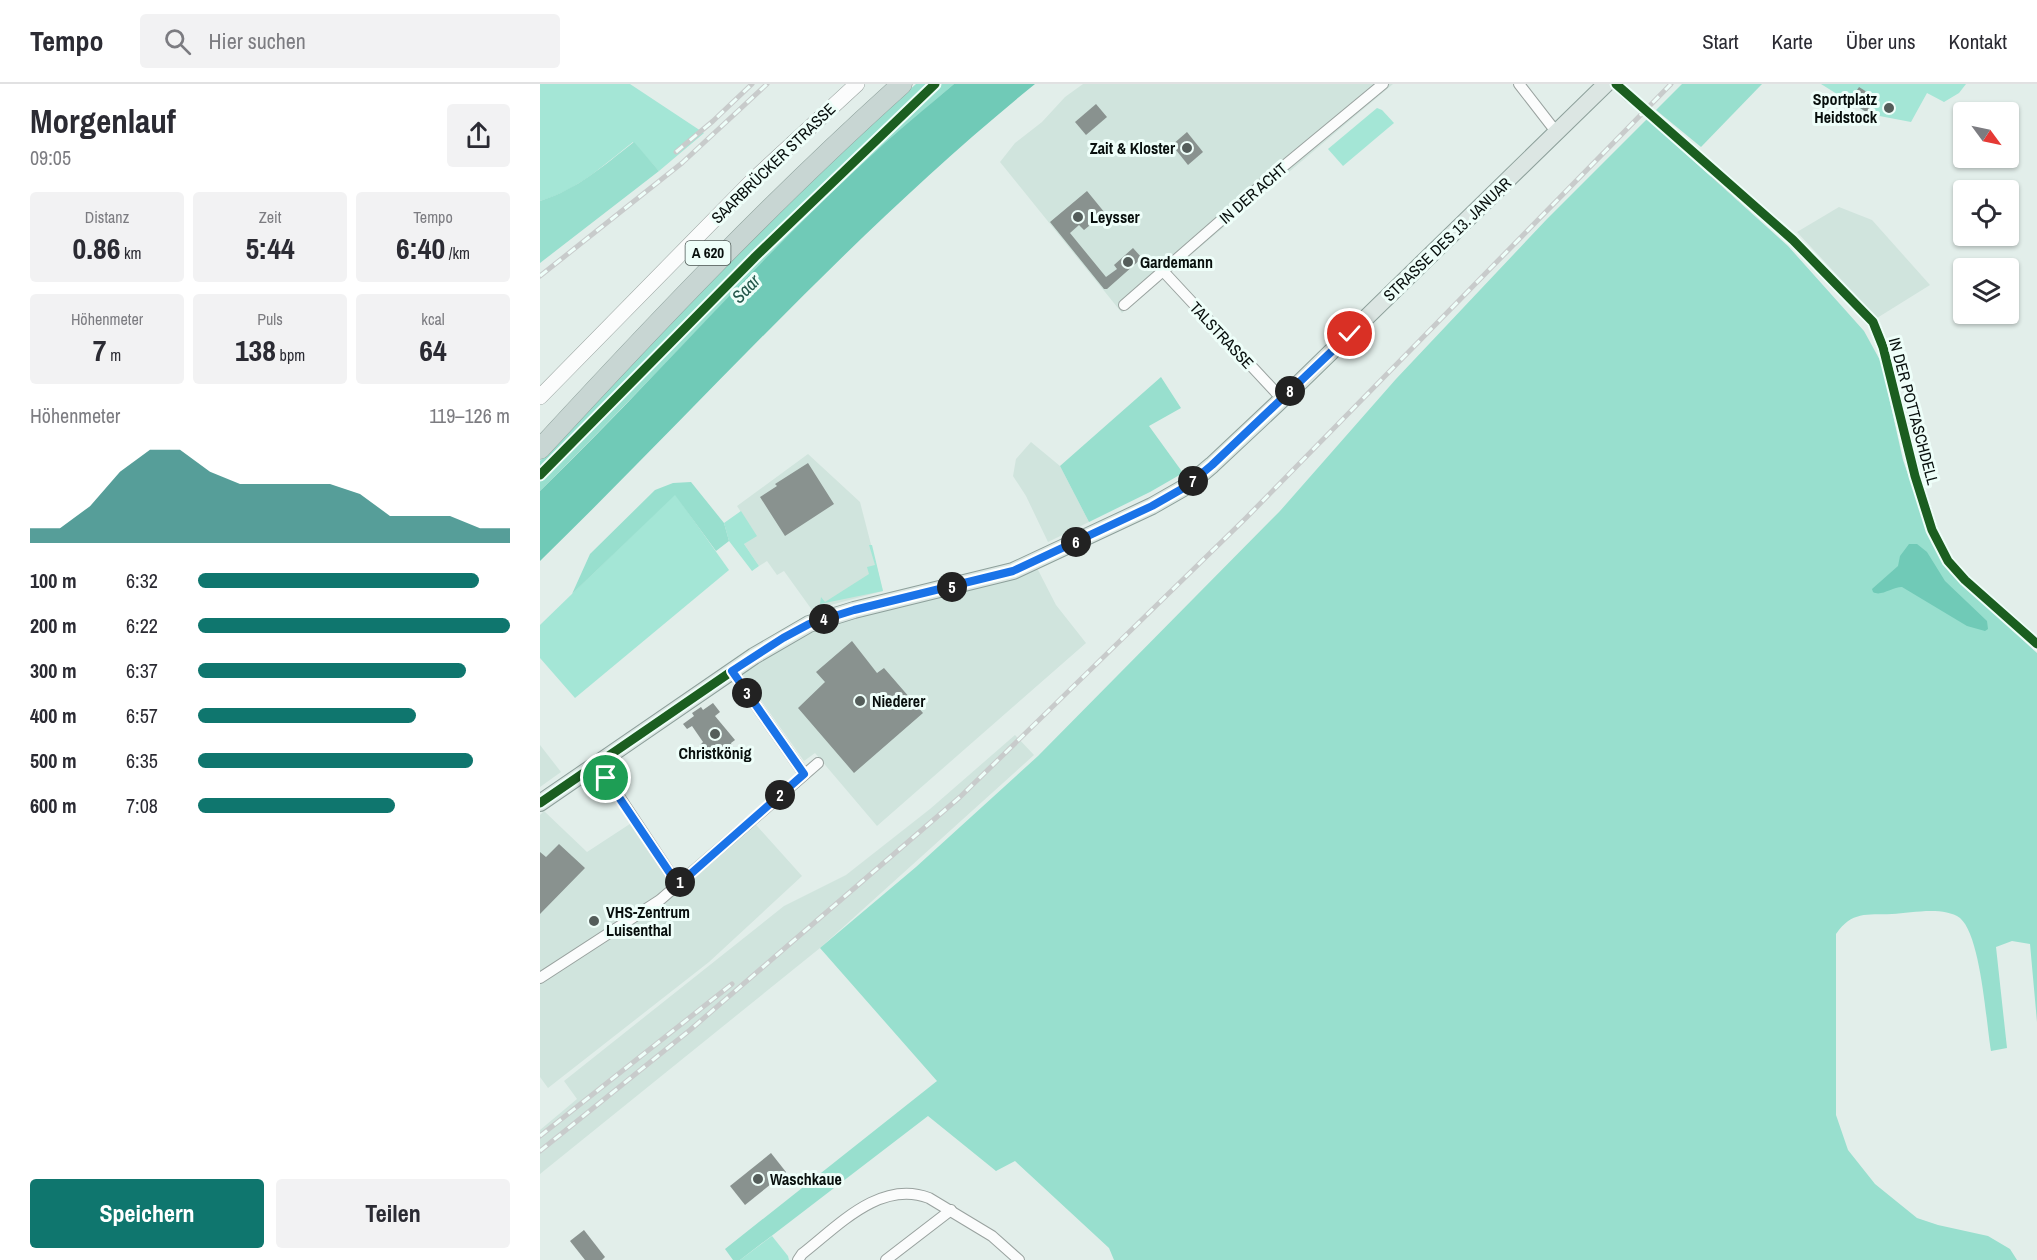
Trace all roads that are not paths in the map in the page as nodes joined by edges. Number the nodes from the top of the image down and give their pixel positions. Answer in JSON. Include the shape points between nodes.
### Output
{"nodes":[{"id":1,"x":857,"y":84,"type":"edge"},
{"id":2,"x":885,"y":84,"type":"edge"},
{"id":3,"x":903,"y":84,"type":"edge"},
{"id":4,"x":1383,"y":84,"type":"edge"},
{"id":5,"x":1519,"y":84,"type":"edge"},
{"id":6,"x":1606,"y":84,"type":"edge"},
{"id":7,"x":1616,"y":84,"type":"edge"},
{"id":8,"x":1630,"y":97,"type":"tunnel mouth"},
{"id":9,"x":1653,"y":117,"type":"tunnel mouth"},
{"id":10,"x":1557,"y":132,"type":"junction"},
{"id":11,"x":1675,"y":136,"type":"tunnel mouth"},
{"id":12,"x":1716,"y":173,"type":"tunnel mouth"},
{"id":13,"x":1163,"y":271,"type":"junction"},
{"id":14,"x":1124,"y":305,"type":"dead end"},
{"id":15,"x":540,"y":397,"type":"edge"},
{"id":16,"x":1282,"y":399,"type":"junction"},
{"id":17,"x":540,"y":432,"type":"edge"},
{"id":18,"x":540,"y":449,"type":"edge"},
{"id":19,"x":2037,"y":644,"type":"edge"},
{"id":20,"x":732,"y":671,"type":"junction"},
{"id":21,"x":597,"y":763,"type":"junction"},
{"id":22,"x":818,"y":764,"type":"dead end"},
{"id":23,"x":804,"y":774,"type":"junction"},
{"id":24,"x":540,"y":803,"type":"edge"},
{"id":25,"x":678,"y":885,"type":"junction"},
{"id":26,"x":540,"y":978,"type":"edge"},
{"id":27,"x":951,"y":1210,"type":"junction"},
{"id":28,"x":798,"y":1260,"type":"edge"},
{"id":29,"x":886,"y":1260,"type":"edge"},
{"id":30,"x":1019,"y":1260,"type":"edge"}],
"edges":[{"from":1,"to":15,"type":"street","name":"SAARBRÜCKER STRASSE","via":[[752,181]]},
{"from":2,"to":17,"type":"highway","number":"A 620","via":[[702,259]]},
{"from":3,"to":18,"type":"highway","number":"A 620","via":[[718,260]]},
{"from":4,"to":13,"type":"street","name":"IN DER ACHT"},
{"from":5,"to":10,"type":"street"},
{"from":6,"to":10,"type":"main road","name":"STRASSE DES 13. JANUAR"},
{"from":7,"to":8,"type":"street"},
{"from":9,"to":11,"type":"street"},
{"from":10,"to":16,"type":"main road","name":"STRASSE DES 13. JANUAR"},
{"from":12,"to":19,"type":"street","name":"IN DER POTTASCHDELL","via":[[1793,240],[1872,322],[1883,347],[1915,476],[1932,530],[1947,561]]},
{"from":13,"to":14,"type":"street","name":"IN DER ACHT"},
{"from":13,"to":16,"type":"street","name":"TALSTRASSE"},
{"from":16,"to":20,"type":"main road","name":"STRASSE DES 13. JANUAR","via":[[1187,486],[1152,506],[1013,571],[809,624]]},
{"from":20,"to":21,"type":"main road","name":"STRASSE DES 13. JANUAR"},
{"from":20,"to":23,"type":"street"},
{"from":21,"to":24,"type":"main road","name":"STRASSE DES 13. JANUAR"},
{"from":21,"to":25,"type":"street"},
{"from":22,"to":23,"type":"street"},
{"from":23,"to":25,"type":"street"},
{"from":25,"to":26,"type":"street","via":[[648,909]]},
{"from":27,"to":28,"type":"street","via":[[920,1195],[886,1196],[867,1205]]},
{"from":27,"to":29,"type":"street"},
{"from":27,"to":30,"type":"street","via":[[992,1236]]}]}
